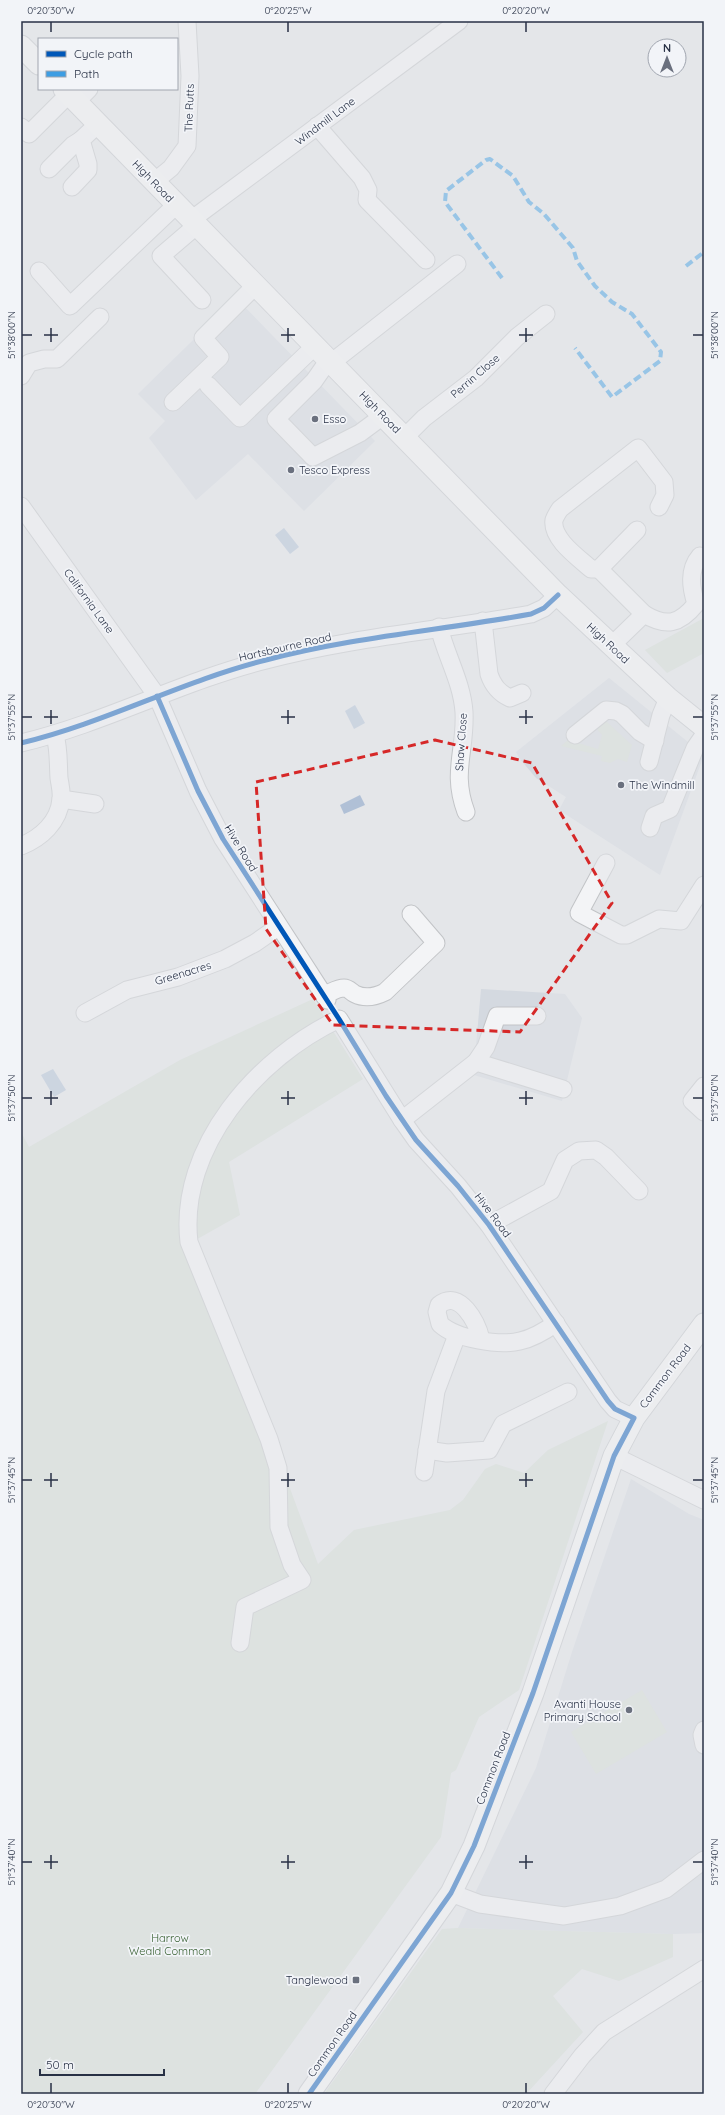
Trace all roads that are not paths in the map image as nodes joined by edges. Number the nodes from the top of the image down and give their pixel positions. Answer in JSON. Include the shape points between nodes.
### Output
{"nodes":[{"id":1,"x":187,"y":21,"type":"edge"},
{"id":2,"x":459,"y":21,"type":"edge"},
{"id":3,"x":21,"y":46,"type":"edge"},
{"id":4,"x":38,"y":63,"type":"edge"},
{"id":5,"x":75,"y":93,"type":"edge"},
{"id":6,"x":98,"y":124,"type":"junction"},
{"id":7,"x":317,"y":126,"type":"junction"},
{"id":8,"x":21,"y":127,"type":"edge"},
{"id":9,"x":81,"y":140,"type":"junction"},
{"id":10,"x":49,"y":168,"type":"dead end"},
{"id":11,"x":154,"y":182,"type":"junction"},
{"id":12,"x":72,"y":187,"type":"dead end"},
{"id":13,"x":176,"y":204,"type":"junction"},
{"id":14,"x":193,"y":223,"type":"junction"},
{"id":15,"x":426,"y":260,"type":"dead end"},
{"id":16,"x":457,"y":264,"type":"dead end"},
{"id":17,"x":39,"y":271,"type":"dead end"},
{"id":18,"x":255,"y":286,"type":"junction"},
{"id":19,"x":202,"y":300,"type":"dead end"},
{"id":20,"x":546,"y":314,"type":"dead end"},
{"id":21,"x":100,"y":317,"type":"dead end"},
{"id":22,"x":324,"y":357,"type":"junction"},
{"id":23,"x":21,"y":376,"type":"edge"},
{"id":24,"x":208,"y":385,"type":"dead end"},
{"id":25,"x":173,"y":402,"type":"dead end"},
{"id":26,"x":383,"y":416,"type":"junction"},
{"id":27,"x":404,"y":438,"type":"junction"},
{"id":28,"x":21,"y":506,"type":"edge"},
{"id":29,"x":659,"y":507,"type":"dead end"},
{"id":30,"x":637,"y":530,"type":"dead end"},
{"id":31,"x":700,"y":556,"type":"dead end"},
{"id":32,"x":599,"y":569,"type":"junction"},
{"id":33,"x":558,"y":595,"type":"junction"},
{"id":34,"x":644,"y":614,"type":"junction"},
{"id":35,"x":483,"y":621,"type":"junction"},
{"id":36,"x":439,"y":627,"type":"junction"},
{"id":37,"x":611,"y":646,"type":"junction"},
{"id":38,"x":522,"y":693,"type":"dead end"},
{"id":39,"x":157,"y":696,"type":"junction"},
{"id":40,"x":668,"y":698,"type":"junction"},
{"id":41,"x":704,"y":727,"type":"edge"},
{"id":42,"x":55,"y":735,"type":"junction"},
{"id":43,"x":575,"y":735,"type":"dead end"},
{"id":44,"x":704,"y":735,"type":"edge"},
{"id":45,"x":655,"y":741,"type":"junction"},
{"id":46,"x":21,"y":743,"type":"edge"},
{"id":47,"x":649,"y":762,"type":"dead end"},
{"id":48,"x":61,"y":799,"type":"junction"},
{"id":49,"x":95,"y":804,"type":"dead end"},
{"id":50,"x":466,"y":812,"type":"dead end"},
{"id":51,"x":650,"y":828,"type":"dead end"},
{"id":52,"x":21,"y":846,"type":"edge"},
{"id":53,"x":606,"y":863,"type":"dead end"},
{"id":54,"x":704,"y":885,"type":"edge"},
{"id":55,"x":411,"y":914,"type":"dead end"},
{"id":56,"x":278,"y":927,"type":"junction"},
{"id":57,"x":85,"y":1013,"type":"dead end"},
{"id":58,"x":537,"y":1016,"type":"dead end"},
{"id":59,"x":476,"y":1062,"type":"junction"},
{"id":60,"x":704,"y":1086,"type":"edge"},
{"id":61,"x":563,"y":1089,"type":"dead end"},
{"id":62,"x":704,"y":1112,"type":"edge"},
{"id":63,"x":402,"y":1120,"type":"junction"},
{"id":64,"x":639,"y":1191,"type":"dead end"},
{"id":65,"x":489,"y":1225,"type":"junction"},
{"id":66,"x":556,"y":1323,"type":"junction"},
{"id":67,"x":704,"y":1324,"type":"edge"},
{"id":68,"x":457,"y":1335,"type":"junction"},
{"id":69,"x":481,"y":1339,"type":"junction"},
{"id":70,"x":568,"y":1392,"type":"dead end"},
{"id":71,"x":634,"y":1418,"type":"junction"},
{"id":72,"x":427,"y":1450,"type":"junction"},
{"id":73,"x":614,"y":1456,"type":"junction"},
{"id":74,"x":424,"y":1472,"type":"dead end"},
{"id":75,"x":704,"y":1500,"type":"edge"},
{"id":76,"x":240,"y":1643,"type":"dead end"},
{"id":77,"x":704,"y":1730,"type":"edge"},
{"id":78,"x":704,"y":1745,"type":"edge"},
{"id":79,"x":704,"y":1860,"type":"edge"},
{"id":80,"x":451,"y":1893,"type":"junction"},
{"id":81,"x":704,"y":1969,"type":"edge"},
{"id":82,"x":309,"y":2094,"type":"edge"},
{"id":83,"x":553,"y":2094,"type":"edge"}],
"edges":[{"from":1,"to":11,"type":"street","name":"The Rutts","via":[[190,76],[187,146],[171,168]]},
{"from":2,"to":7,"type":"street","name":"Windmill Lane"},
{"from":3,"to":4,"type":"main road"},
{"from":5,"to":6,"type":"main road","name":"High Road"},
{"from":5,"to":8,"type":"street","via":[[30,134]]},
{"from":6,"to":9,"type":"street"},
{"from":6,"to":11,"type":"main road","name":"High Road"},
{"from":7,"to":14,"type":"street","name":"Windmill Lane"},
{"from":7,"to":15,"type":"street","via":[[362,178],[368,190],[367,200]]},
{"from":9,"to":10,"type":"street"},
{"from":9,"to":12,"type":"street","via":[[88,170]]},
{"from":11,"to":13,"type":"main road","name":"High Road"},
{"from":13,"to":14,"type":"main road","name":"High Road"},
{"from":13,"to":17,"type":"street","via":[[70,306]]},
{"from":14,"to":18,"type":"main road","name":"High Road"},
{"from":14,"to":19,"type":"street","name":"Windmill Lane","via":[[160,256]]},
{"from":16,"to":22,"type":"street"},
{"from":18,"to":22,"type":"main road","name":"High Road"},
{"from":18,"to":25,"type":"street","via":[[203,338],[220,357]]},
{"from":20,"to":27,"type":"street","name":"Perrin Close","via":[[517,337],[476,378],[424,418]]},
{"from":21,"to":23,"type":"street","via":[[57,359],[29,363]]},
{"from":22,"to":24,"type":"street","via":[[240,418]]},
{"from":22,"to":26,"type":"main road","name":"High Road"},
{"from":22,"to":26,"type":"street","via":[[314,381],[276,419],[313,457],[360,434]]},
{"from":26,"to":27,"type":"main road","name":"High Road"},
{"from":27,"to":33,"type":"main road","name":"High Road"},
{"from":28,"to":39,"type":"street","name":"California Lane"},
{"from":29,"to":32,"type":"street","via":[[665,495],[664,482],[638,448],[560,509],[554,520],[555,531],[560,539],[591,569]]},
{"from":30,"to":32,"type":"street"},
{"from":31,"to":34,"type":"street","via":[[692,571],[692,589],[696,604],[689,613],[667,623],[655,621]]},
{"from":32,"to":34,"type":"street"},
{"from":33,"to":35,"type":"street","name":"Hartsbourne Road","via":[[538,612]]},
{"from":33,"to":37,"type":"main road","name":"High Road"},
{"from":34,"to":37,"type":"street"},
{"from":35,"to":36,"type":"street","name":"Hartsbourne Road"},
{"from":35,"to":38,"type":"street","via":[[492,682],[503,695],[510,698]]},
{"from":36,"to":39,"type":"street","name":"Hartsbourne Road","via":[[267,659]]},
{"from":36,"to":50,"type":"street","name":"Shaw Close","via":[[462,699],[463,732],[458,776],[461,799]]},
{"from":37,"to":40,"type":"main road","name":"High Road"},
{"from":39,"to":42,"type":"street","name":"Hartsbourne Road"},
{"from":39,"to":56,"type":"street","name":"Hive Road","via":[[198,791],[223,839]]},
{"from":40,"to":41,"type":"main road","name":"High Road"},
{"from":40,"to":45,"type":"street"},
{"from":42,"to":46,"type":"street","name":"Hartsbourne Road"},
{"from":42,"to":48,"type":"street","via":[[59,753]]},
{"from":43,"to":45,"type":"street","via":[[606,710],[616,710],[640,732]]},
{"from":44,"to":51,"type":"street","via":[[696,746],[670,809],[654,816]]},
{"from":45,"to":47,"type":"street"},
{"from":48,"to":49,"type":"street"},
{"from":48,"to":52,"type":"street","via":[[54,821],[46,832]]},
{"from":53,"to":54,"type":"street","via":[[579,913],[616,934],[628,935],[659,919],[681,921]]},
{"from":55,"to":56,"type":"street","name":"Hive Road","via":[[436,943],[385,992],[375,997],[340,988],[325,998]]},
{"from":56,"to":57,"type":"street","name":"Greenacres","via":[[225,959],[178,977],[146,983],[127,990]]},
{"from":58,"to":59,"type":"street","via":[[497,1016],[486,1047]]},
{"from":59,"to":61,"type":"street"},
{"from":59,"to":63,"type":"street"},
{"from":60,"to":62,"type":"street","via":[[692,1101]]},
{"from":63,"to":65,"type":"street","name":"Hive Road"},
{"from":63,"to":76,"type":"street","name":"Hive Road","via":[[339,1019],[319,1028],[265,1069],[241,1092],[207,1147],[193,1186],[187,1223],[189,1242],[269,1439],[278,1468],[279,1527],[292,1565],[302,1580],[245,1607]]},
{"from":64,"to":65,"type":"street","via":[[616,1165],[596,1150],[579,1150],[565,1160],[551,1192]]},
{"from":65,"to":66,"type":"street","name":"Hive Road"},
{"from":66,"to":69,"type":"street","via":[[539,1335],[520,1341]]},
{"from":66,"to":71,"type":"street","name":"Hive Road","via":[[608,1402],[615,1409]]},
{"from":67,"to":71,"type":"main road","name":"Common Road"},
{"from":68,"to":69,"type":"street"},
{"from":68,"to":69,"type":"street","via":[[447,1330],[437,1319],[437,1312],[443,1302],[456,1301],[463,1305],[478,1329]]},
{"from":68,"to":72,"type":"street","via":[[436,1391]]},
{"from":70,"to":72,"type":"street","via":[[503,1424],[489,1450],[447,1453]]},
{"from":71,"to":73,"type":"main road","name":"Common Road"},
{"from":72,"to":74,"type":"street"},
{"from":73,"to":75,"type":"street"},
{"from":73,"to":80,"type":"main road","name":"Common Road","via":[[533,1692],[474,1846]]},
{"from":77,"to":78,"type":"street"},
{"from":79,"to":80,"type":"street","via":[[666,1889],[620,1906],[564,1916],[480,1904]]},
{"from":80,"to":82,"type":"main road","name":"Common Road"},
{"from":81,"to":83,"type":"street","via":[[604,2032]]}]}
